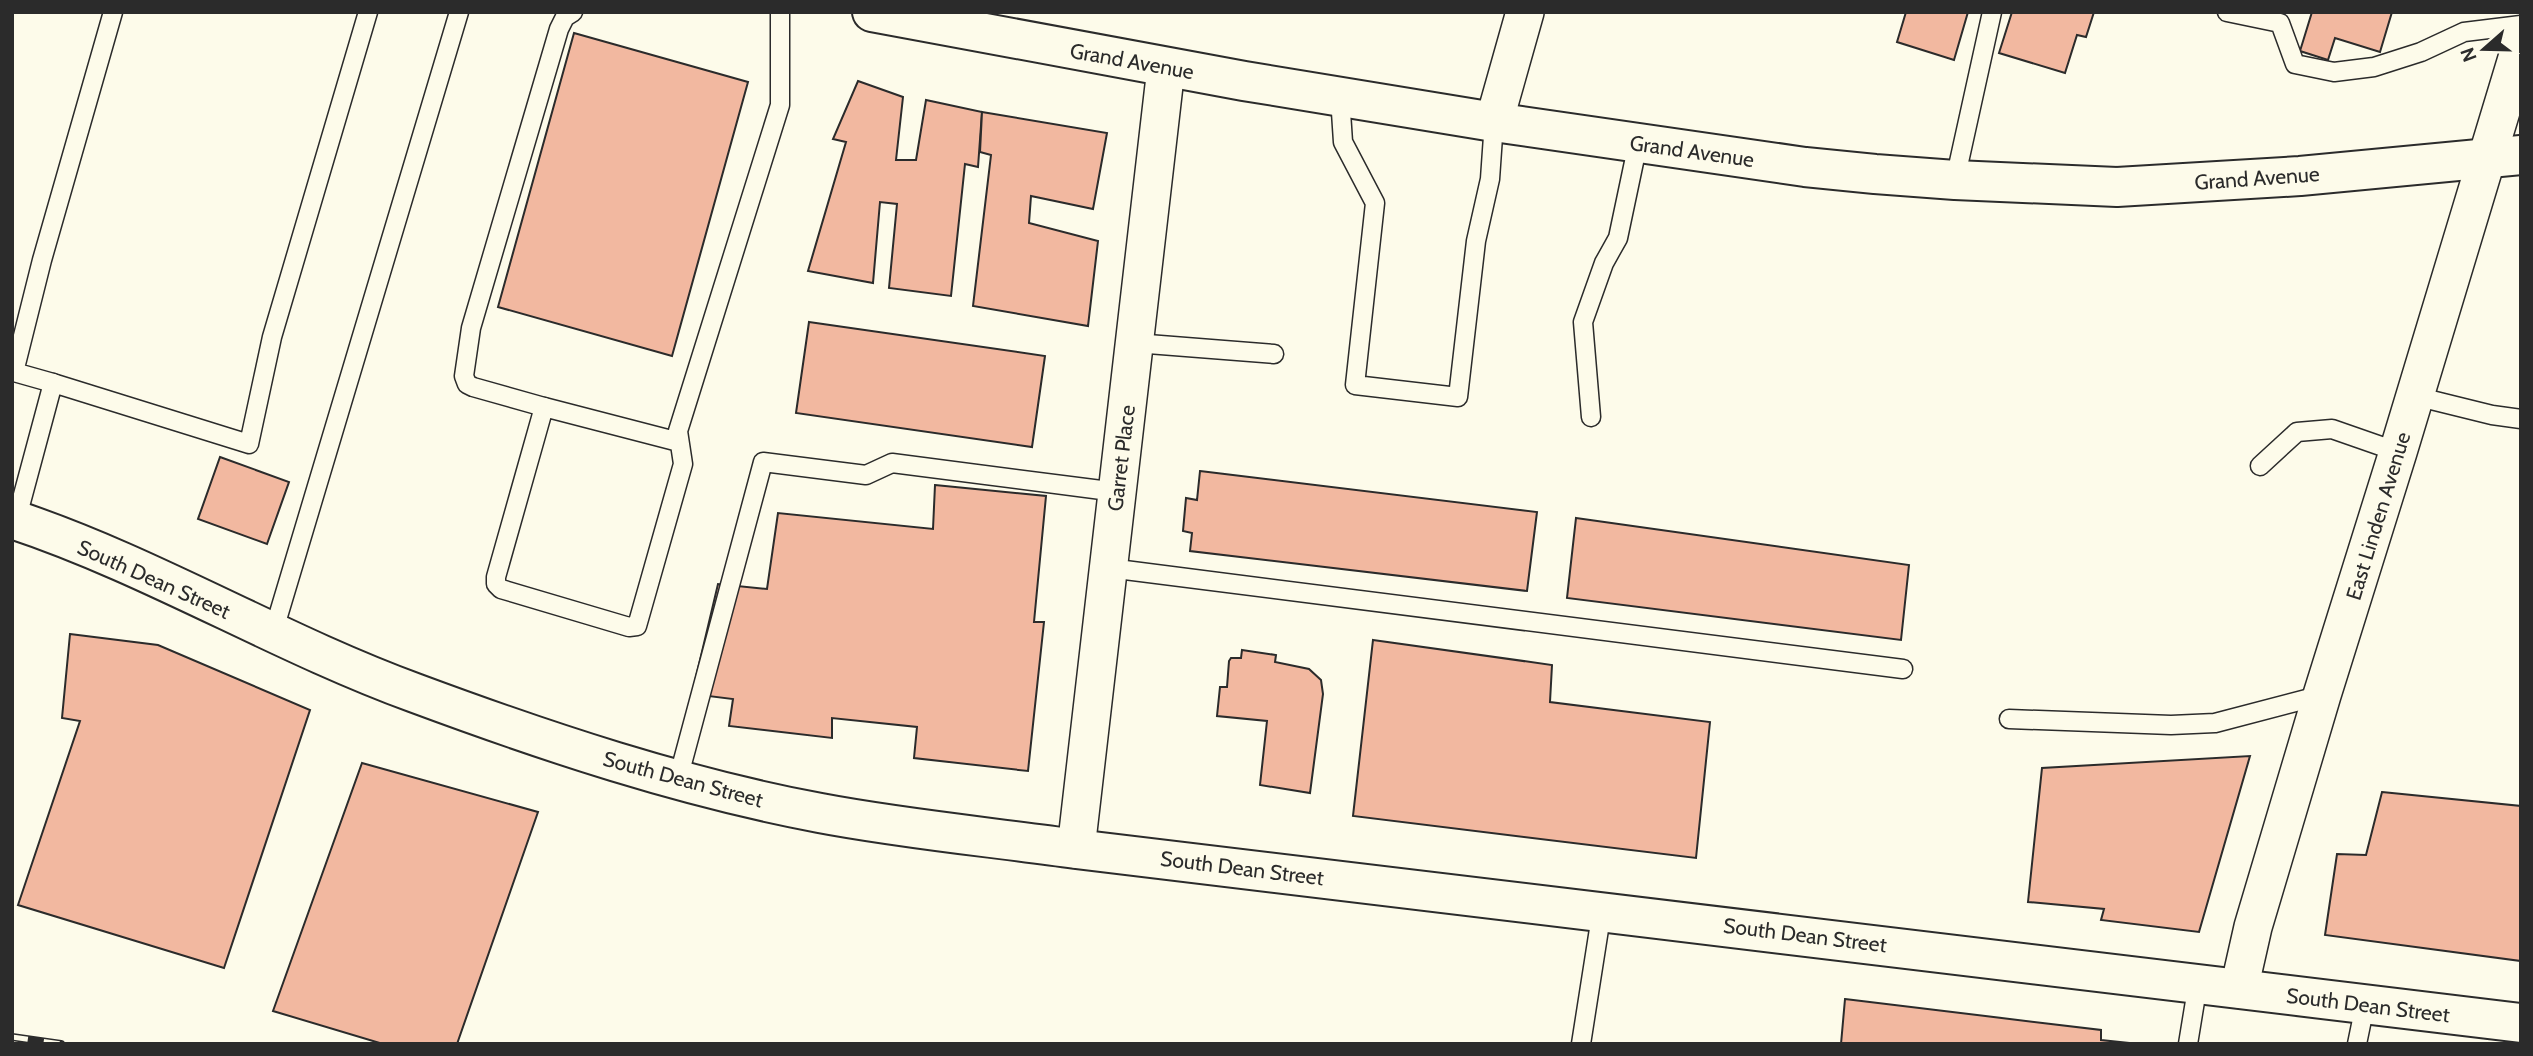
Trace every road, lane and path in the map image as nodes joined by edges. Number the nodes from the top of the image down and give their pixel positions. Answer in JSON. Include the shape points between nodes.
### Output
{"nodes":[{"id":1,"x":113,"y":12,"type":"edge"},
{"id":2,"x":369,"y":12,"type":"edge"},
{"id":3,"x":459,"y":12,"type":"edge"},
{"id":4,"x":573,"y":12,"type":"edge"},
{"id":5,"x":780,"y":12,"type":"edge"},
{"id":6,"x":872,"y":12,"type":"edge"},
{"id":7,"x":1525,"y":12,"type":"edge"},
{"id":8,"x":1992,"y":12,"type":"edge"},
{"id":9,"x":2227,"y":12,"type":"edge"},
{"id":10,"x":2521,"y":25,"type":"edge"},
{"id":11,"x":2521,"y":45,"type":"edge"},
{"id":12,"x":1166,"y":68,"type":"junction"},
{"id":13,"x":1340,"y":97,"type":"junction"},
{"id":14,"x":1494,"y":122,"type":"junction"},
{"id":15,"x":1638,"y":144,"type":"junction"},
{"id":16,"x":2503,"y":157,"type":"edge"},
{"id":17,"x":1955,"y":180,"type":"junction"},
{"id":18,"x":1135,"y":343,"type":"junction"},
{"id":19,"x":1274,"y":354,"type":"dead end"},
{"id":20,"x":53,"y":383,"type":"junction"},
{"id":21,"x":2415,"y":396,"type":"junction"},
{"id":22,"x":544,"y":407,"type":"junction"},
{"id":23,"x":1591,"y":417,"type":"dead end"},
{"id":24,"x":2521,"y":419,"type":"edge"},
{"id":25,"x":679,"y":442,"type":"junction"},
{"id":26,"x":2398,"y":452,"type":"junction"},
{"id":27,"x":2260,"y":466,"type":"dead end"},
{"id":28,"x":1117,"y":492,"type":"junction"},
{"id":29,"x":14,"y":520,"type":"edge"},
{"id":30,"x":1109,"y":568,"type":"junction"},
{"id":31,"x":273,"y":633,"type":"junction"},
{"id":32,"x":1903,"y":669,"type":"dead end"},
{"id":33,"x":2322,"y":695,"type":"junction"},
{"id":34,"x":2009,"y":719,"type":"dead end"},
{"id":35,"x":678,"y":779,"type":"junction"},
{"id":36,"x":1076,"y":849,"type":"junction"},
{"id":37,"x":1602,"y":910,"type":"junction"},
{"id":38,"x":2198,"y":983,"type":"junction"},
{"id":39,"x":2239,"y":989,"type":"junction"},
{"id":40,"x":2365,"y":1005,"type":"junction"},
{"id":41,"x":2521,"y":1023,"type":"edge"},
{"id":42,"x":1581,"y":1044,"type":"edge"},
{"id":43,"x":2188,"y":1044,"type":"edge"},
{"id":44,"x":2357,"y":1044,"type":"edge"}],
"edges":[{"from":1,"to":20,"type":"lane","via":[[14,372]]},
{"from":2,"to":20,"type":"lane","via":[[272,337],[249,444]]},
{"from":3,"to":31,"type":"lane"},
{"from":4,"to":22,"type":"lane","via":[[559,29],[471,328],[464,376],[473,387]]},
{"from":5,"to":25,"type":"lane","via":[[780,105],[678,431]]},
{"from":6,"to":12,"type":"main road","name":"Grand Avenue"},
{"from":7,"to":14,"type":"street"},
{"from":8,"to":17,"type":"lane"},
{"from":9,"to":10,"type":"lane","via":[[2280,23],[2295,64],[2334,72],[2374,67],[2463,33]]},
{"from":11,"to":16,"type":"street","name":"East Linden Avenue"},
{"from":12,"to":13,"type":"main road","name":"Grand Avenue"},
{"from":12,"to":18,"type":"street","name":"Garret Place"},
{"from":13,"to":14,"type":"main road","name":"Grand Avenue"},
{"from":13,"to":14,"type":"lane","via":[[1342,142],[1375,203],[1355,385],[1458,397]]},
{"from":14,"to":15,"type":"main road","name":"Grand Avenue"},
{"from":15,"to":17,"type":"main road","name":"Grand Avenue","via":[[1805,167]]},
{"from":15,"to":23,"type":"lane","via":[[1618,238],[1583,322]]},
{"from":16,"to":17,"type":"main road","name":"Grand Avenue","via":[[2117,187]]},
{"from":16,"to":21,"type":"street","name":"East Linden Avenue"},
{"from":18,"to":19,"type":"lane"},
{"from":18,"to":28,"type":"street","name":"Garret Place"},
{"from":20,"to":29,"type":"lane"},
{"from":21,"to":24,"type":"lane"},
{"from":21,"to":26,"type":"street","name":"East Linden Avenue"},
{"from":22,"to":25,"type":"lane"},
{"from":22,"to":25,"type":"lane","via":[[496,584],[629,627],[637,626],[683,464]]},
{"from":26,"to":27,"type":"lane","via":[[2332,429],[2297,432]]},
{"from":26,"to":33,"type":"street","name":"East Linden Avenue"},
{"from":28,"to":30,"type":"street","name":"Garret Place"},
{"from":28,"to":35,"type":"lane","via":[[892,463],[866,475],[763,462]]},
{"from":29,"to":31,"type":"main road","name":"South Dean Street","via":[[102,554]]},
{"from":30,"to":32,"type":"lane"},
{"from":30,"to":36,"type":"street","name":"Garret Place"},
{"from":31,"to":35,"type":"main road","name":"South Dean Street","via":[[413,692],[575,750]]},
{"from":33,"to":34,"type":"lane","via":[[2215,723]]},
{"from":33,"to":39,"type":"street","name":"East Linden Avenue"},
{"from":35,"to":36,"type":"main road","name":"South Dean Street","via":[[857,820]]},
{"from":36,"to":37,"type":"main road","name":"South Dean Street"},
{"from":37,"to":38,"type":"main road","name":"South Dean Street"},
{"from":37,"to":42,"type":"lane"},
{"from":38,"to":39,"type":"main road","name":"South Dean Street"},
{"from":38,"to":43,"type":"lane"},
{"from":39,"to":40,"type":"main road","name":"South Dean Street"},
{"from":40,"to":41,"type":"main road","name":"South Dean Street"},
{"from":40,"to":44,"type":"lane"}]}
